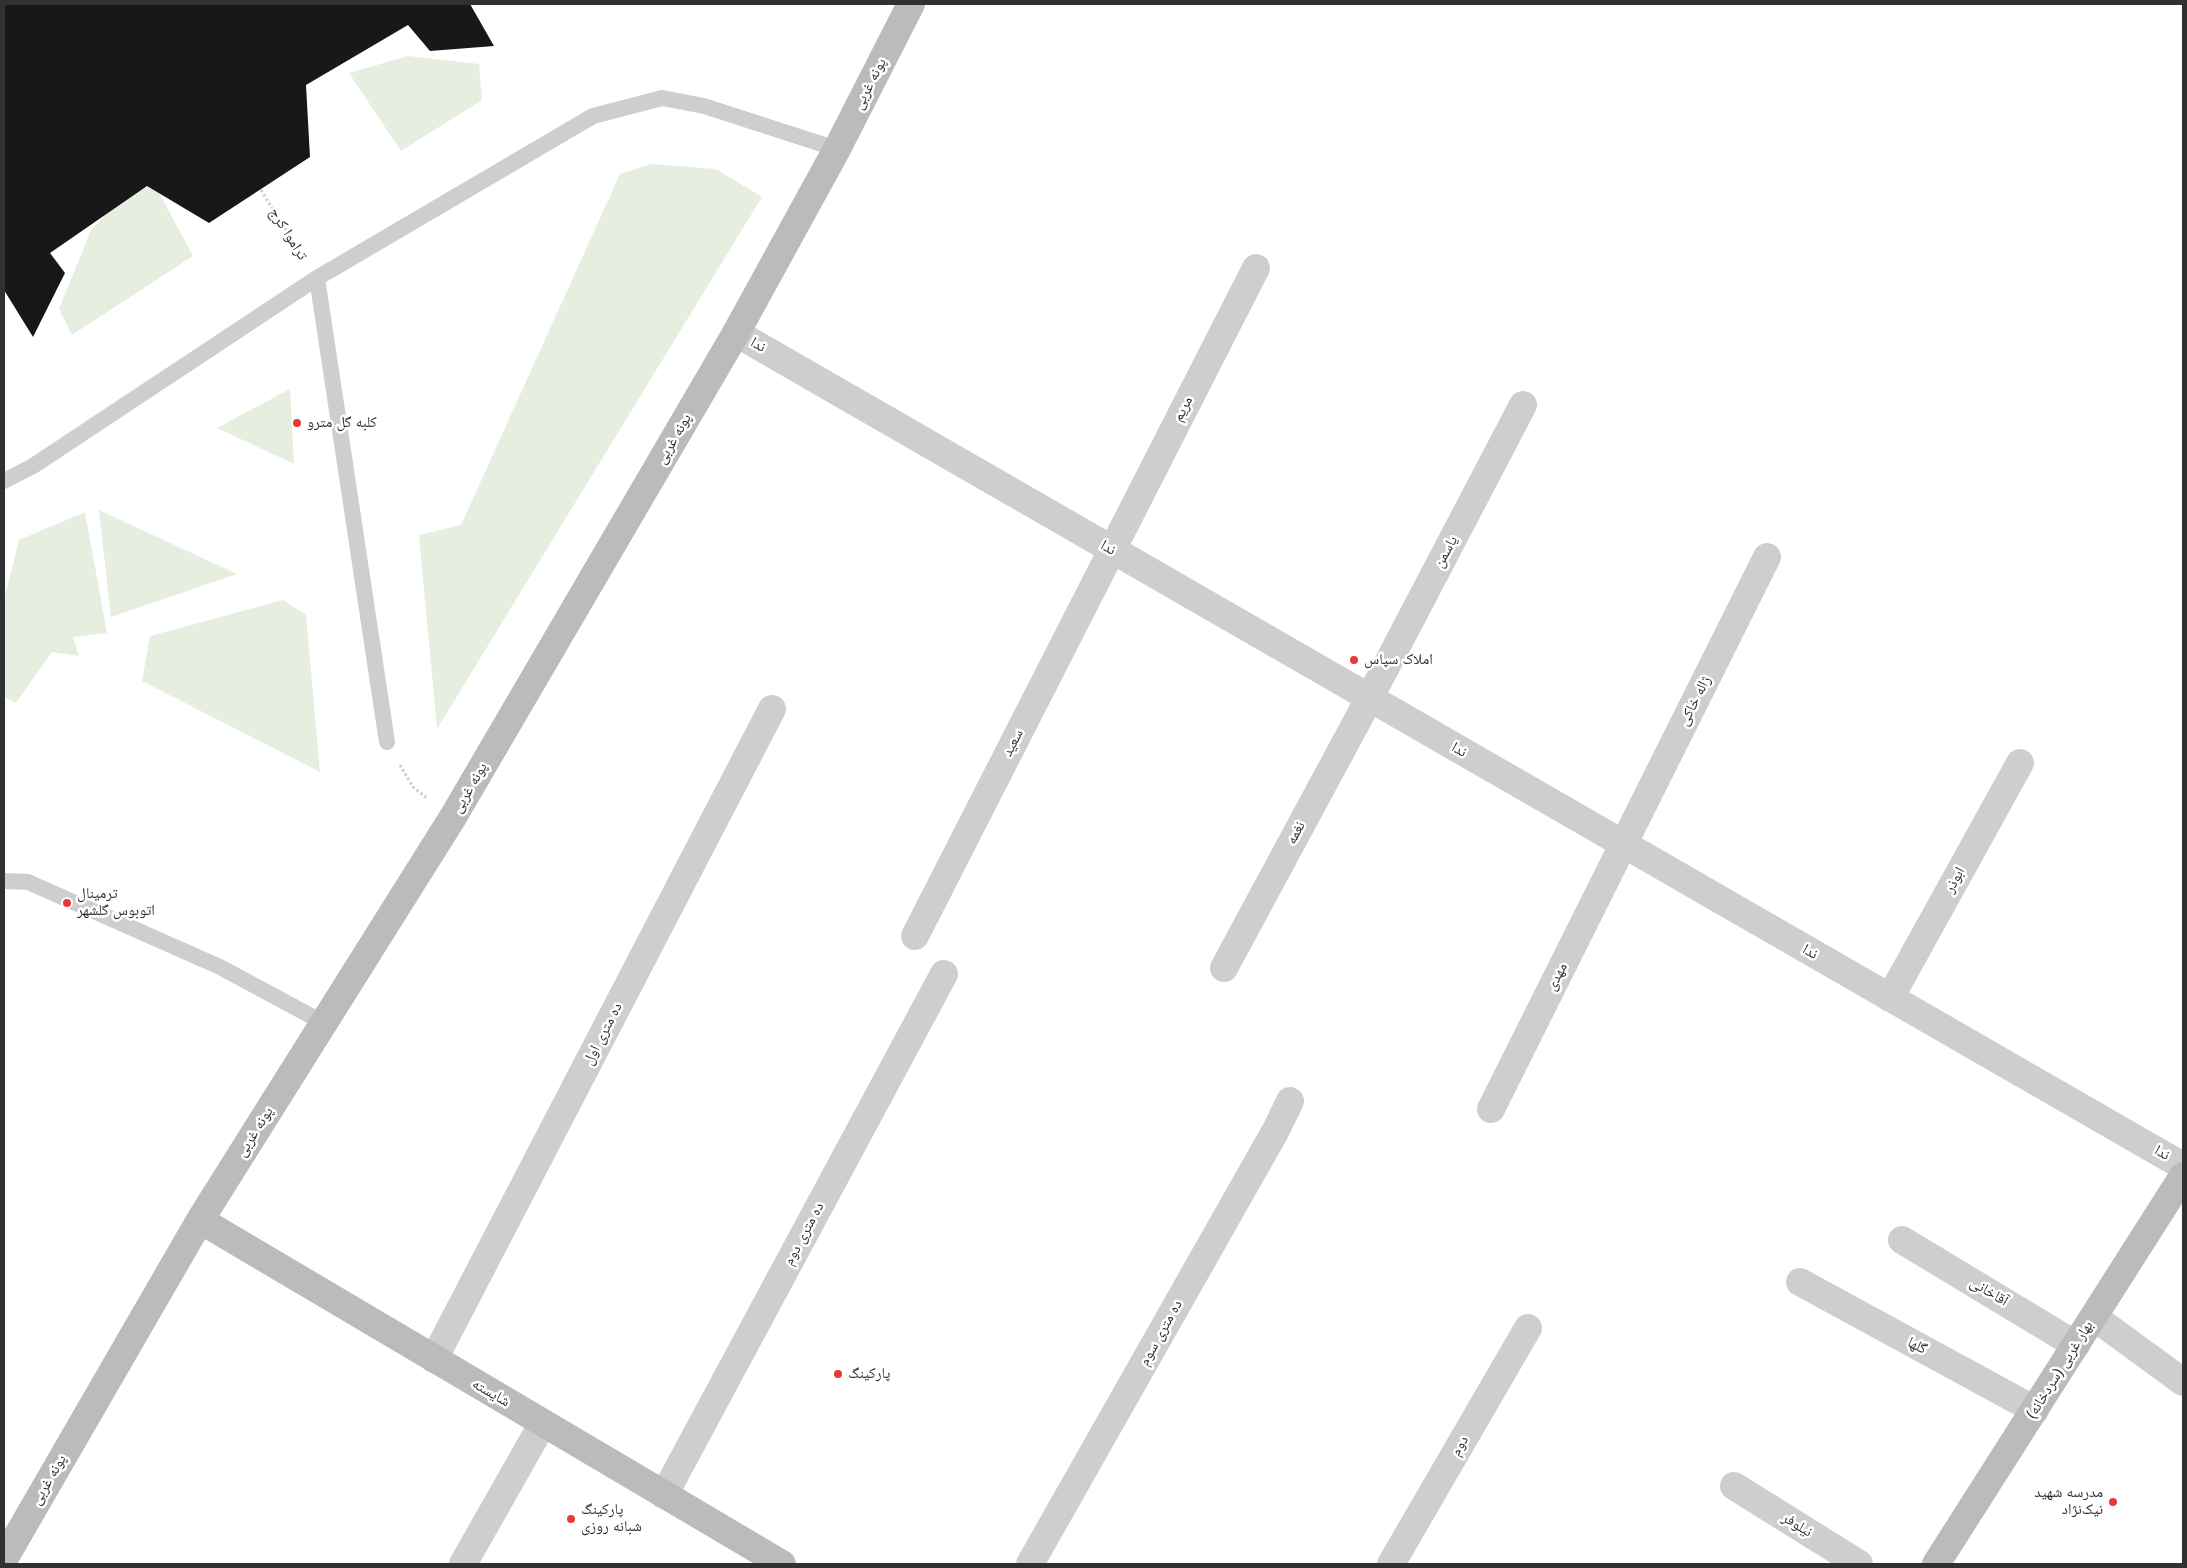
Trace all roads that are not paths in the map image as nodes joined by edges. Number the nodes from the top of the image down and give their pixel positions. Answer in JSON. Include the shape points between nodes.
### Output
{"nodes":[{"id":1,"x":911,"y":4,"type":"edge"},
{"id":2,"x":837,"y":148,"type":"junction"},
{"id":3,"x":1256,"y":268,"type":"dead end"},
{"id":4,"x":317,"y":278,"type":"junction"},
{"id":5,"x":736,"y":333,"type":"junction"},
{"id":6,"x":1523,"y":405,"type":"dead end"},
{"id":7,"x":4,"y":481,"type":"edge"},
{"id":8,"x":1110,"y":550,"type":"junction"},
{"id":9,"x":1767,"y":557,"type":"dead end"},
{"id":10,"x":1369,"y":698,"type":"junction"},
{"id":11,"x":772,"y":709,"type":"dead end"},
{"id":12,"x":387,"y":742,"type":"road end"},
{"id":13,"x":2020,"y":763,"type":"dead end"},
{"id":14,"x":1623,"y":844,"type":"junction"},
{"id":15,"x":4,"y":881,"type":"edge"},
{"id":16,"x":915,"y":936,"type":"dead end"},
{"id":17,"x":1224,"y":968,"type":"dead end"},
{"id":18,"x":944,"y":974,"type":"dead end"},
{"id":19,"x":1890,"y":998,"type":"junction"},
{"id":20,"x":324,"y":1024,"type":"junction"},
{"id":21,"x":1290,"y":1101,"type":"dead end"},
{"id":22,"x":1491,"y":1109,"type":"dead end"},
{"id":23,"x":2183,"y":1166,"type":"edge"},
{"id":24,"x":2183,"y":1176,"type":"edge"},
{"id":25,"x":200,"y":1220,"type":"junction"},
{"id":26,"x":1902,"y":1240,"type":"dead end"},
{"id":27,"x":1800,"y":1282,"type":"dead end"},
{"id":28,"x":2094,"y":1317,"type":"junction"},
{"id":29,"x":1528,"y":1328,"type":"dead end"},
{"id":30,"x":2076,"y":1345,"type":"junction"},
{"id":31,"x":434,"y":1359,"type":"junction"},
{"id":32,"x":2183,"y":1382,"type":"edge"},
{"id":33,"x":2035,"y":1410,"type":"junction"},
{"id":34,"x":542,"y":1423,"type":"junction"},
{"id":35,"x":1734,"y":1486,"type":"dead end"},
{"id":36,"x":664,"y":1495,"type":"junction"},
{"id":37,"x":4,"y":1559,"type":"edge"},
{"id":38,"x":1942,"y":1562,"type":"edge"},
{"id":39,"x":463,"y":1564,"type":"edge"},
{"id":40,"x":782,"y":1564,"type":"edge"},
{"id":41,"x":1030,"y":1564,"type":"edge"},
{"id":42,"x":1391,"y":1564,"type":"edge"},
{"id":43,"x":1859,"y":1564,"type":"edge"}],
"edges":[{"from":1,"to":2,"type":"street","name":"پونه غربی"},
{"from":2,"to":4,"type":"lane","via":[[704,106],[662,98],[593,116]]},
{"from":2,"to":5,"type":"street","name":"پونه غربی"},
{"from":3,"to":8,"type":"street","name":"مریم"},
{"from":4,"to":7,"type":"lane","via":[[33,466]]},
{"from":4,"to":12,"type":"lane"},
{"from":5,"to":8,"type":"street","name":"ندا"},
{"from":5,"to":20,"type":"street","name":"پونه غربی","via":[[453,817]]},
{"from":6,"to":10,"type":"street","name":"یاسمن"},
{"from":8,"to":10,"type":"street","name":"ندا"},
{"from":8,"to":16,"type":"street","name":"سعید"},
{"from":9,"to":14,"type":"street","name":"ژاله خاکی"},
{"from":10,"to":14,"type":"street","name":"ندا"},
{"from":10,"to":17,"type":"street","name":"نغمه"},
{"from":11,"to":31,"type":"street","name":"ده متری اول"},
{"from":13,"to":19,"type":"street","name":"ابوذر"},
{"from":14,"to":19,"type":"street","name":"ندا"},
{"from":14,"to":22,"type":"street","name":"مهدی"},
{"from":15,"to":20,"type":"lane","via":[[28,882],[220,967]]},
{"from":18,"to":36,"type":"street","name":"ده متری دوم"},
{"from":19,"to":23,"type":"street","name":"ندا"},
{"from":20,"to":25,"type":"street","name":"پونه غربی"},
{"from":21,"to":41,"type":"street","name":"ده متری سوم"},
{"from":24,"to":28,"type":"street","name":"بهار غربی (سردخانه)"},
{"from":25,"to":31,"type":"street","name":"شایسته"},
{"from":25,"to":37,"type":"street","name":"پونه غربی"},
{"from":26,"to":30,"type":"street","name":"آقاخانی"},
{"from":27,"to":33,"type":"street","name":"گلها"},
{"from":28,"to":30,"type":"street","name":"بهار غربی (سردخانه)"},
{"from":28,"to":32,"type":"street"},
{"from":29,"to":42,"type":"street","name":"دوم"},
{"from":30,"to":33,"type":"street","name":"بهار غربی (سردخانه)"},
{"from":31,"to":34,"type":"street","name":"شایسته"},
{"from":33,"to":38,"type":"street","name":"بهار غربی (سردخانه)"},
{"from":34,"to":36,"type":"street","name":"شایسته"},
{"from":34,"to":39,"type":"street"},
{"from":35,"to":43,"type":"street","name":"نیلوفر"},
{"from":36,"to":40,"type":"street","name":"شایسته"}]}
